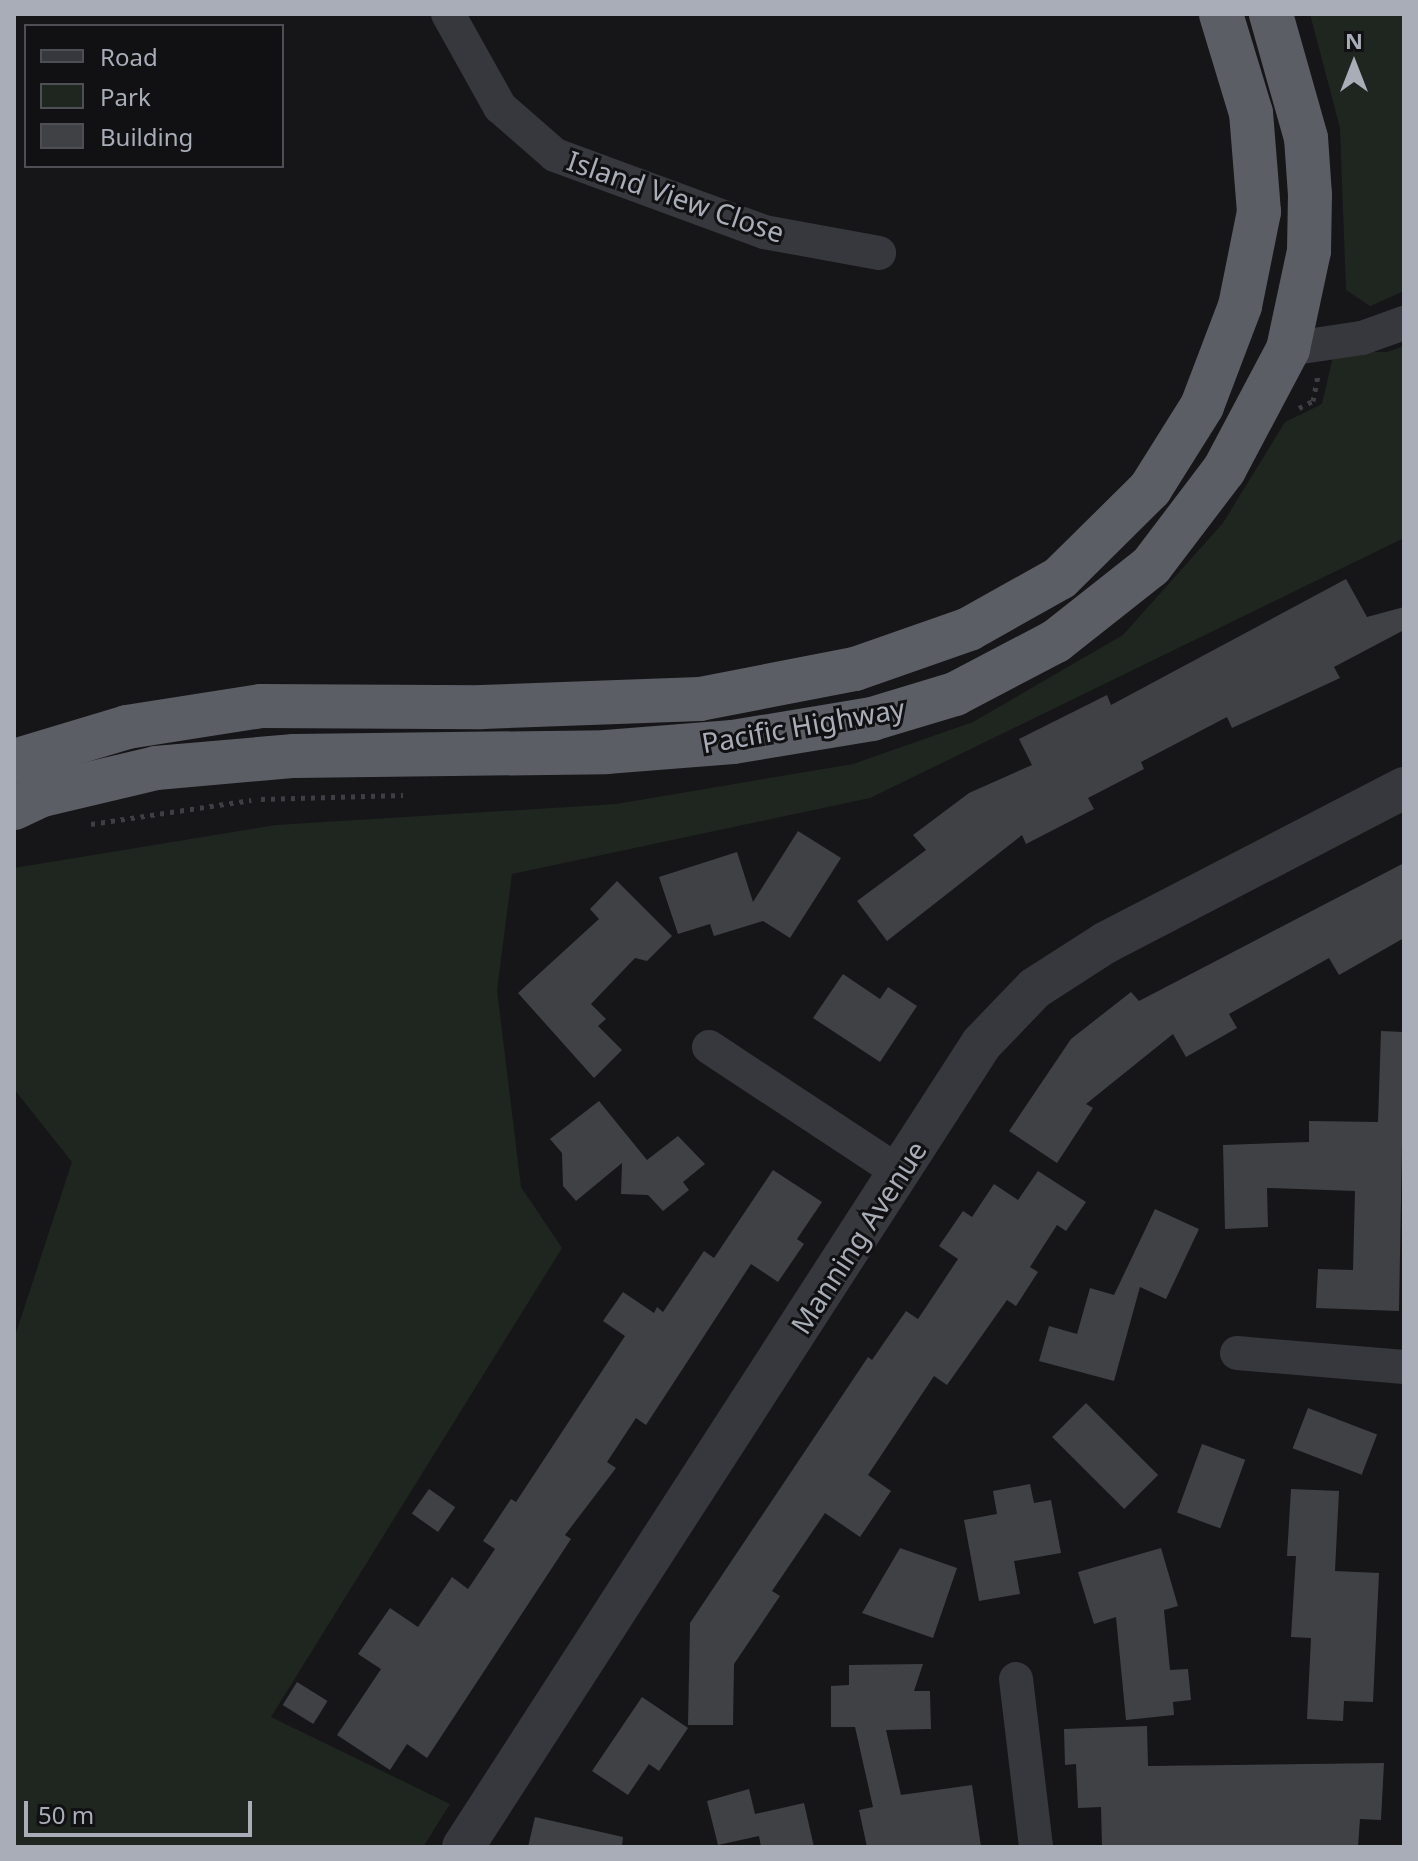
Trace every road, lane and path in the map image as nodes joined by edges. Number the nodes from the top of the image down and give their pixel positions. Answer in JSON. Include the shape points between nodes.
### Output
{"nodes":[{"id":1,"x":448,"y":14,"type":"edge"},
{"id":2,"x":1221,"y":14,"type":"edge"},
{"id":3,"x":1271,"y":14,"type":"edge"},
{"id":4,"x":879,"y":253,"type":"dead end"},
{"id":5,"x":1404,"y":323,"type":"edge"},
{"id":6,"x":1288,"y":349,"type":"junction"},
{"id":7,"x":14,"y":761,"type":"edge"},
{"id":8,"x":1404,"y":788,"type":"edge"},
{"id":9,"x":14,"y":808,"type":"edge"},
{"id":10,"x":709,"y":1047,"type":"dead end"},
{"id":11,"x":900,"y":1173,"type":"junction"},
{"id":12,"x":1237,"y":1353,"type":"dead end"},
{"id":13,"x":1404,"y":1367,"type":"edge"},
{"id":14,"x":1016,"y":1679,"type":"dead end"},
{"id":15,"x":463,"y":1847,"type":"edge"},
{"id":16,"x":1036,"y":1847,"type":"edge"}],
"edges":[{"from":1,"to":4,"type":"street","name":"Island View Close","via":[[500,107],[555,155],[764,232]]},
{"from":2,"to":7,"type":"highway","name":"Pacific Highway","via":[[1251,113],[1259,212],[1240,306],[1202,406],[1150,489],[1060,578],[969,629],[855,669],[700,699],[482,707],[261,706],[127,727]]},
{"from":3,"to":6,"type":"highway","name":"Pacific Highway","via":[[1306,138],[1310,195],[1309,251]]},
{"from":5,"to":6,"type":"street","via":[[1362,338]]},
{"from":6,"to":9,"type":"highway","name":"Pacific Highway","via":[[1224,470],[1151,566],[1056,641],[955,694],[872,719],[733,742],[606,752],[294,756],[156,768],[42,795]]},
{"from":8,"to":11,"type":"street","name":"Manning Avenue","via":[[1105,943],[1035,988],[982,1043]]},
{"from":10,"to":11,"type":"street"},
{"from":11,"to":15,"type":"street","name":"Manning Avenue"},
{"from":12,"to":13,"type":"street"},
{"from":14,"to":16,"type":"street"}]}
